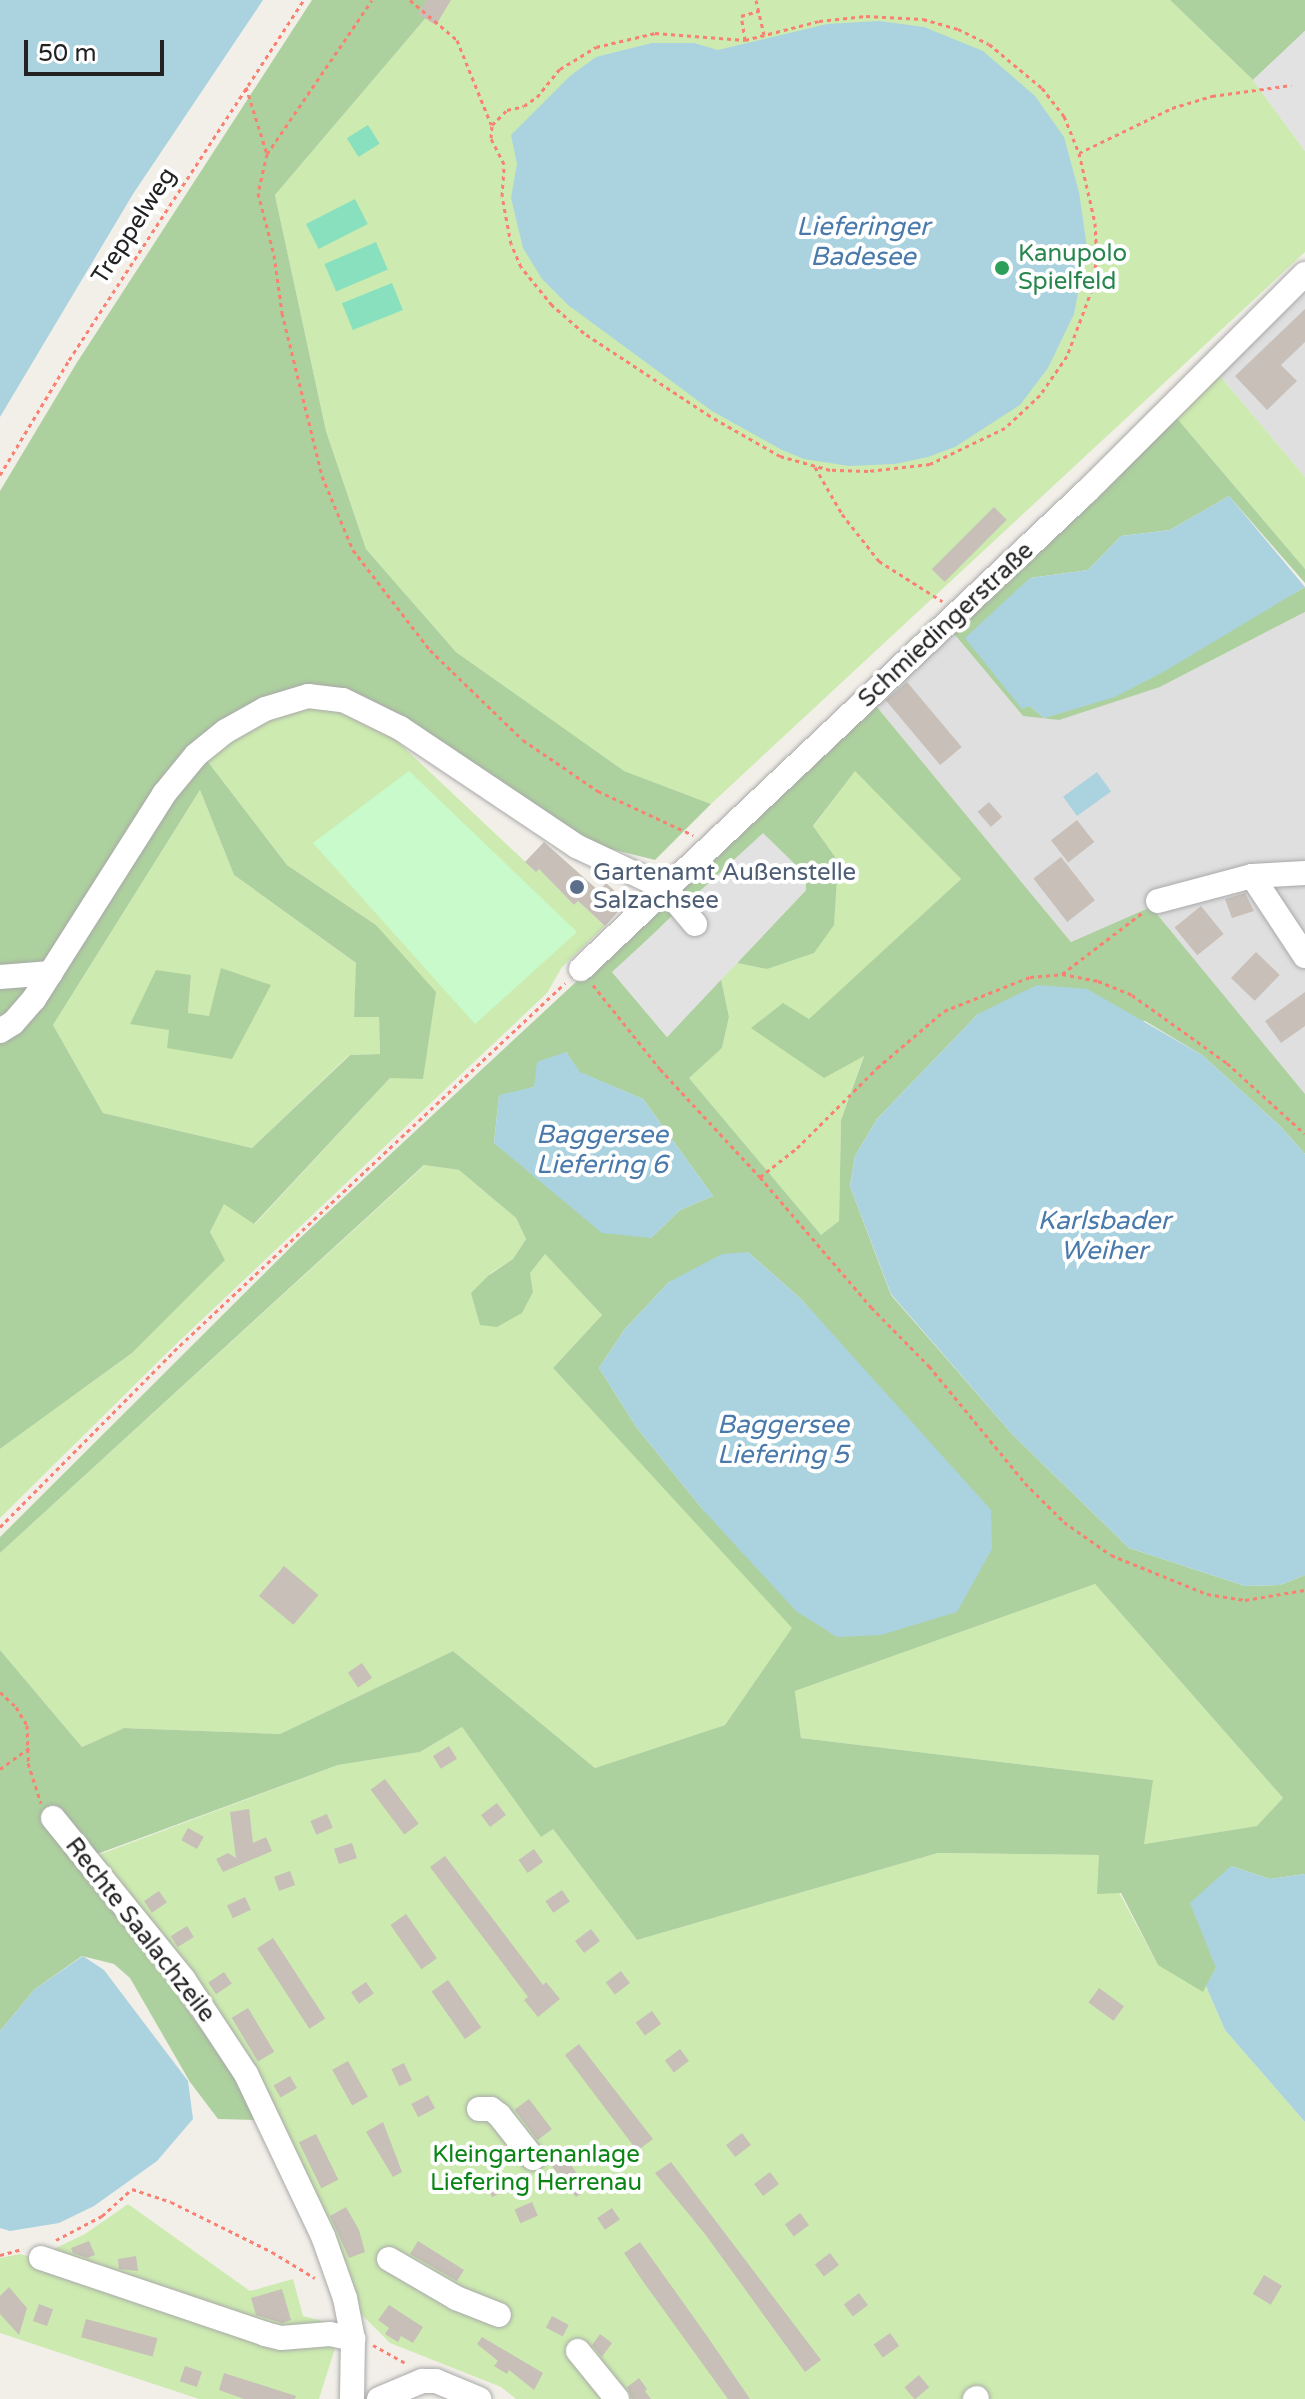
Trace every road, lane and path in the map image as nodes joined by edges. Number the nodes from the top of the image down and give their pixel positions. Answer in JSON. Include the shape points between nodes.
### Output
{"nodes":[{"id":1,"x":304,"y":0,"type":"edge"},
{"id":2,"x":372,"y":0,"type":"edge"},
{"id":3,"x":410,"y":0,"type":"edge"},
{"id":4,"x":756,"y":0,"type":"edge"},
{"id":5,"x":759,"y":11,"type":"junction"},
{"id":6,"x":764,"y":37,"type":"junction"},
{"id":7,"x":745,"y":40,"type":"junction"},
{"id":8,"x":1291,"y":85,"type":"dead end"},
{"id":9,"x":246,"y":87,"type":"junction"},
{"id":10,"x":492,"y":125,"type":"junction"},
{"id":11,"x":1079,"y":153,"type":"junction"},
{"id":12,"x":267,"y":154,"type":"junction"},
{"id":13,"x":1305,"y":274,"type":"edge"},
{"id":14,"x":815,"y":467,"type":"junction"},
{"id":15,"x":0,"y":475,"type":"edge"},
{"id":16,"x":961,"y":612,"type":"junction"},
{"id":17,"x":711,"y":844,"type":"junction"},
{"id":18,"x":1305,"y":873,"type":"edge"},
{"id":19,"x":1252,"y":876,"type":"junction"},
{"id":20,"x":665,"y":888,"type":"junction"},
{"id":21,"x":1158,"y":901,"type":"joint"},
{"id":22,"x":695,"y":924,"type":"dead end"},
{"id":23,"x":1305,"y":956,"type":"edge"},
{"id":24,"x":581,"y":969,"type":"junction"},
{"id":25,"x":51,"y":973,"type":"junction"},
{"id":26,"x":1062,"y":974,"type":"junction"},
{"id":27,"x":0,"y":977,"type":"edge"},
{"id":28,"x":0,"y":1031,"type":"edge"},
{"id":29,"x":1305,"y":1134,"type":"edge"},
{"id":30,"x":760,"y":1177,"type":"junction"},
{"id":31,"x":0,"y":1527,"type":"edge"},
{"id":32,"x":1305,"y":1590,"type":"edge"},
{"id":33,"x":0,"y":1692,"type":"edge"},
{"id":34,"x":29,"y":1748,"type":"junction"},
{"id":35,"x":0,"y":1769,"type":"edge"},
{"id":36,"x":38,"y":1799,"type":"dead end"},
{"id":37,"x":53,"y":1818,"type":"dead end"},
{"id":38,"x":479,"y":2109,"type":"dead end"},
{"id":39,"x":533,"y":2158,"type":"dead end"},
{"id":40,"x":40,"y":2251,"type":"junction"},
{"id":41,"x":0,"y":2255,"type":"edge"},
{"id":42,"x":389,"y":2259,"type":"dead end"},
{"id":43,"x":345,"y":2298,"type":"junction"},
{"id":44,"x":499,"y":2315,"type":"dead end"},
{"id":45,"x":352,"y":2332,"type":"junction"},
{"id":46,"x":578,"y":2351,"type":"dead end"},
{"id":47,"x":436,"y":2381,"type":"junction"},
{"id":48,"x":352,"y":2399,"type":"edge"},
{"id":49,"x":379,"y":2399,"type":"edge"},
{"id":50,"x":479,"y":2399,"type":"edge"},
{"id":51,"x":617,"y":2399,"type":"edge"}],
"edges":[{"from":1,"to":9,"type":"path","name":"Treppelweg"},
{"from":2,"to":12,"type":"path"},
{"from":3,"to":10,"type":"path","via":[[457,40]]},
{"from":4,"to":5,"type":"path"},
{"from":5,"to":6,"type":"path"},
{"from":5,"to":7,"type":"path","via":[[741,16]]},
{"from":6,"to":7,"type":"path"},
{"from":6,"to":11,"type":"path","via":[[819,21],[866,16],[923,19],[958,29],[998,50],[1042,88],[1064,116]]},
{"from":7,"to":10,"type":"path","via":[[655,33],[596,47],[560,69],[537,97],[507,110]]},
{"from":8,"to":11,"type":"path","via":[[1212,96],[1172,108]]},
{"from":9,"to":12,"type":"path"},
{"from":9,"to":15,"type":"path","name":"Treppelweg"},
{"from":10,"to":14,"type":"path","via":[[491,138],[504,164],[504,222],[521,267],[535,287],[584,333],[644,374],[780,456]]},
{"from":11,"to":14,"type":"path","via":[[1095,223],[1092,289],[1067,356],[1040,395],[1005,428],[930,464],[868,471]]},
{"from":12,"to":17,"type":"path","via":[[258,193],[282,313],[322,476],[353,550],[430,650],[523,740],[598,791]]},
{"from":13,"to":16,"type":"street","name":"Schmiedingerstraße"},
{"from":14,"to":16,"type":"path","via":[[842,514],[879,561]]},
{"from":16,"to":17,"type":"street","name":"Schmiedingerstraße"},
{"from":17,"to":20,"type":"street","name":"Schmiedingerstraße"},
{"from":18,"to":19,"type":"street"},
{"from":19,"to":21,"type":"street"},
{"from":19,"to":23,"type":"street"},
{"from":20,"to":22,"type":"street"},
{"from":20,"to":24,"type":"street","name":"Schmiedingerstraße"},
{"from":20,"to":25,"type":"street","via":[[576,846],[400,728],[343,700],[308,696],[265,709],[196,755],[164,794]]},
{"from":21,"to":26,"type":"path"},
{"from":24,"to":30,"type":"path","via":[[660,1069]]},
{"from":24,"to":31,"type":"path","via":[[174,1351]]},
{"from":25,"to":27,"type":"street"},
{"from":25,"to":28,"type":"street","via":[[13,1023]]},
{"from":26,"to":29,"type":"path","via":[[1132,995],[1227,1063]]},
{"from":26,"to":30,"type":"path","via":[[1030,977],[944,1011]]},
{"from":30,"to":32,"type":"path","via":[[1064,1522],[1111,1555],[1207,1594],[1245,1600]]},
{"from":33,"to":34,"type":"path","via":[[27,1725]]},
{"from":34,"to":35,"type":"path"},
{"from":34,"to":36,"type":"path"},
{"from":37,"to":43,"type":"street","name":"Rechte Saalachzeile","via":[[184,1980],[246,2074],[323,2236]]},
{"from":38,"to":39,"type":"street","via":[[499,2115]]},
{"from":40,"to":41,"type":"path"},
{"from":40,"to":43,"type":"path","via":[[102,2216],[132,2189],[171,2202],[272,2252]]},
{"from":40,"to":45,"type":"street","via":[[265,2334],[281,2338]]},
{"from":42,"to":44,"type":"street","via":[[456,2298]]},
{"from":43,"to":45,"type":"street","name":"Rechte Saalachzeile"},
{"from":45,"to":47,"type":"path"},
{"from":45,"to":48,"type":"street","name":"Rechte Saalachzeile"},
{"from":46,"to":51,"type":"street"},
{"from":47,"to":49,"type":"street","via":[[422,2381]]},
{"from":47,"to":50,"type":"street"}]}
